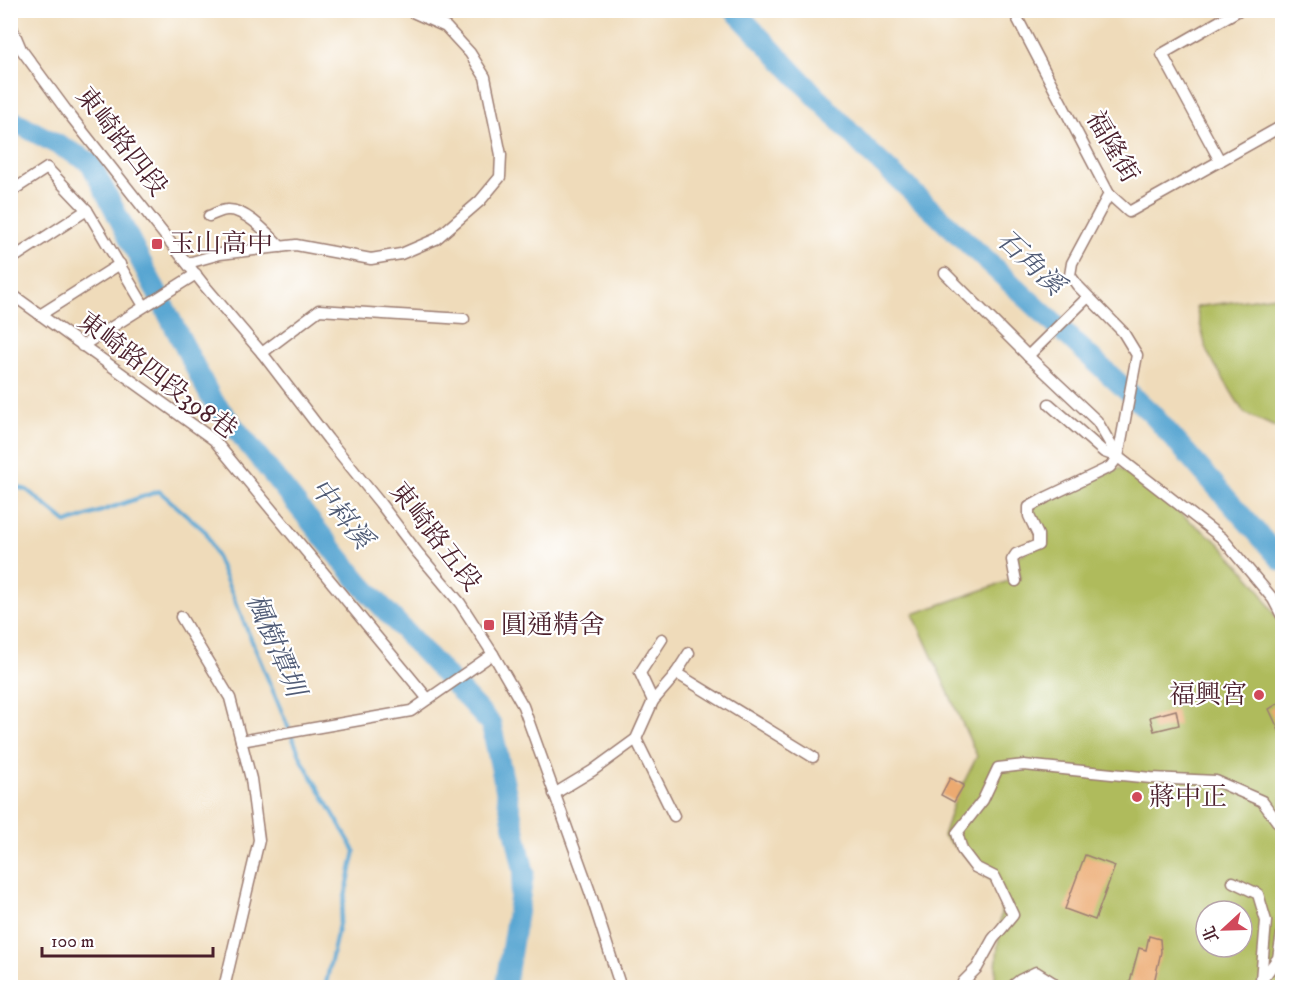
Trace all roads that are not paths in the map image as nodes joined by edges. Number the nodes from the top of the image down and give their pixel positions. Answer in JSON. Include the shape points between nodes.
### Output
{"nodes":[{"id":1,"x":408,"y":10,"type":"edge"},
{"id":2,"x":1013,"y":10,"type":"edge"},
{"id":3,"x":1239,"y":10,"type":"edge"},
{"id":4,"x":10,"y":23,"type":"edge"},
{"id":5,"x":1282,"y":126,"type":"edge"},
{"id":6,"x":1220,"y":162,"type":"junction"},
{"id":7,"x":10,"y":192,"type":"edge"},
{"id":8,"x":1109,"y":195,"type":"junction"},
{"id":9,"x":87,"y":210,"type":"junction"},
{"id":10,"x":209,"y":216,"type":"dead end"},
{"id":11,"x":281,"y":247,"type":"junction"},
{"id":12,"x":10,"y":260,"type":"edge"},
{"id":13,"x":188,"y":263,"type":"junction"},
{"id":14,"x":120,"y":264,"type":"junction"},
{"id":15,"x":945,"y":273,"type":"dead end"},
{"id":16,"x":196,"y":274,"type":"junction"},
{"id":17,"x":204,"y":285,"type":"joint"},
{"id":18,"x":10,"y":293,"type":"edge"},
{"id":19,"x":1088,"y":297,"type":"junction"},
{"id":20,"x":144,"y":306,"type":"junction"},
{"id":21,"x":40,"y":315,"type":"junction"},
{"id":22,"x":464,"y":319,"type":"dead end"},
{"id":23,"x":82,"y":346,"type":"junction"},
{"id":24,"x":262,"y":353,"type":"junction"},
{"id":25,"x":1028,"y":356,"type":"junction"},
{"id":26,"x":1049,"y":404,"type":"dead end"},
{"id":27,"x":1118,"y":457,"type":"junction"},
{"id":28,"x":1016,"y":581,"type":"dead end"},
{"id":29,"x":1282,"y":616,"type":"edge"},
{"id":30,"x":181,"y":617,"type":"dead end"},
{"id":31,"x":662,"y":639,"type":"dead end"},
{"id":32,"x":689,"y":653,"type":"dead end"},
{"id":33,"x":493,"y":654,"type":"junction"},
{"id":34,"x":676,"y":673,"type":"junction"},
{"id":35,"x":428,"y":699,"type":"junction"},
{"id":36,"x":653,"y":701,"type":"junction"},
{"id":37,"x":636,"y":739,"type":"junction"},
{"id":38,"x":241,"y":741,"type":"junction"},
{"id":39,"x":813,"y":757,"type":"dead end"},
{"id":40,"x":554,"y":794,"type":"junction"},
{"id":41,"x":674,"y":816,"type":"dead end"},
{"id":42,"x":1282,"y":828,"type":"edge"},
{"id":43,"x":1233,"y":882,"type":"dead end"},
{"id":44,"x":1282,"y":934,"type":"edge"},
{"id":45,"x":1259,"y":984,"type":"edge"},
{"id":46,"x":224,"y":987,"type":"edge"},
{"id":47,"x":621,"y":987,"type":"edge"},
{"id":48,"x":972,"y":987,"type":"edge"},
{"id":49,"x":1010,"y":987,"type":"edge"},
{"id":50,"x":1056,"y":987,"type":"edge"}],
"edges":[{"from":1,"to":11,"type":"street","via":[[446,27],[485,77],[501,155],[500,177],[480,201],[436,238],[401,254],[371,259],[297,245]]},
{"from":2,"to":8,"type":"street","name":"福隆街"},
{"from":3,"to":6,"type":"street","via":[[1162,54]]},
{"from":4,"to":13,"type":"street","name":"東崎路四段","via":[[32,65]]},
{"from":5,"to":6,"type":"street","name":"福隆街"},
{"from":6,"to":8,"type":"street","name":"福隆街","via":[[1129,212]]},
{"from":7,"to":9,"type":"street","via":[[46,168]]},
{"from":8,"to":19,"type":"street","via":[[1072,263],[1070,275]]},
{"from":9,"to":12,"type":"street"},
{"from":9,"to":14,"type":"street"},
{"from":10,"to":11,"type":"street","via":[[235,210],[256,222]]},
{"from":11,"to":13,"type":"street","via":[[220,254]]},
{"from":13,"to":16,"type":"street","name":"東崎路四段"},
{"from":14,"to":20,"type":"street"},
{"from":14,"to":21,"type":"street"},
{"from":15,"to":25,"type":"street"},
{"from":16,"to":17,"type":"street","name":"東崎路四段"},
{"from":16,"to":20,"type":"street"},
{"from":17,"to":24,"type":"street","name":"東崎路五段"},
{"from":18,"to":21,"type":"street","name":"東崎路四段398巷"},
{"from":19,"to":25,"type":"street"},
{"from":19,"to":27,"type":"street","via":[[1123,332],[1137,355]]},
{"from":20,"to":23,"type":"street"},
{"from":21,"to":23,"type":"street","name":"東崎路四段398巷"},
{"from":22,"to":24,"type":"street","via":[[319,310]]},
{"from":23,"to":35,"type":"street","name":"東崎路四段398巷","via":[[214,440]]},
{"from":24,"to":33,"type":"street","name":"東崎路五段","via":[[460,603]]},
{"from":25,"to":27,"type":"street","via":[[1097,421]]},
{"from":26,"to":27,"type":"street","via":[[1104,452]]},
{"from":27,"to":28,"type":"street","via":[[1110,467],[1029,507],[1038,545],[1012,560]]},
{"from":27,"to":29,"type":"street","via":[[1222,538],[1273,599]]},
{"from":30,"to":38,"type":"street","via":[[230,698]]},
{"from":31,"to":36,"type":"street","via":[[640,673]]},
{"from":32,"to":34,"type":"street"},
{"from":33,"to":35,"type":"street"},
{"from":33,"to":40,"type":"street","name":"東崎路五段","via":[[523,706]]},
{"from":34,"to":36,"type":"street"},
{"from":34,"to":39,"type":"street"},
{"from":35,"to":38,"type":"street","via":[[411,711]]},
{"from":36,"to":37,"type":"street"},
{"from":37,"to":40,"type":"street"},
{"from":37,"to":41,"type":"street"},
{"from":38,"to":46,"type":"street","via":[[251,779],[259,840]]},
{"from":40,"to":47,"type":"street","name":"東崎路五段"},
{"from":42,"to":48,"type":"street","via":[[1262,801],[1216,781],[1024,765],[998,768],[983,800],[957,833],[962,849],[975,867],[995,877],[1013,915],[963,982]]},
{"from":43,"to":45,"type":"street","via":[[1258,894],[1266,921]]},
{"from":44,"to":45,"type":"street","via":[[1278,958]]},
{"from":49,"to":50,"type":"street","via":[[1036,972]]}]}
